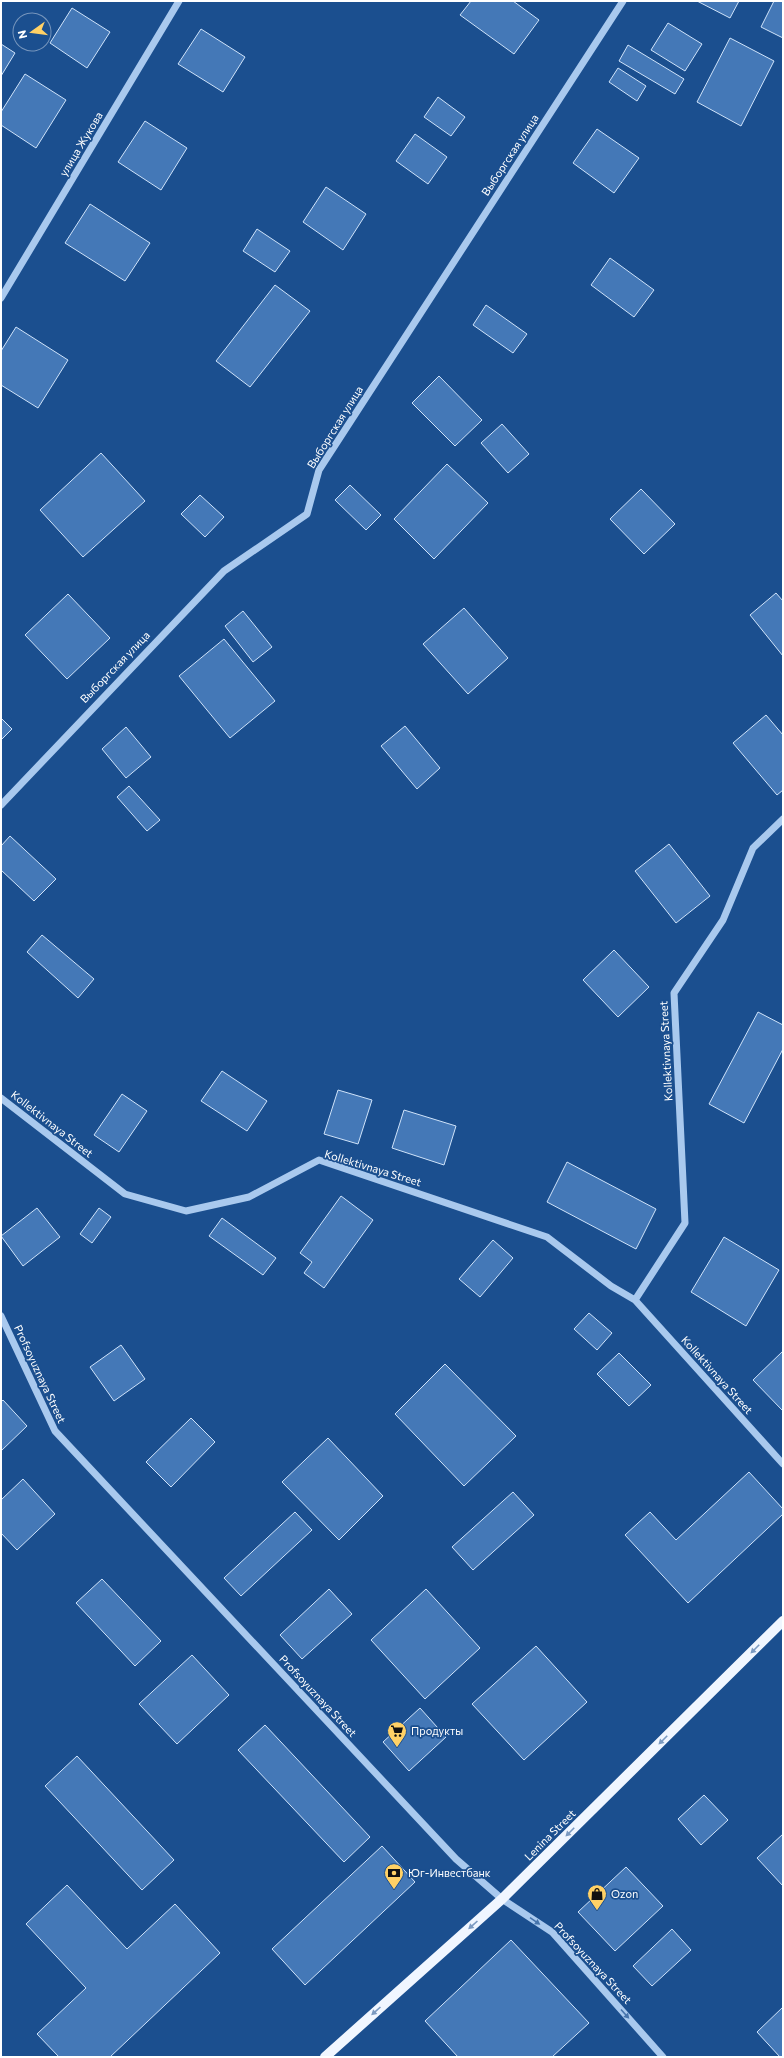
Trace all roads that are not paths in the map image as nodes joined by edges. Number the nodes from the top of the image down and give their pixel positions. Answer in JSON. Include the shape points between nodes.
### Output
{"nodes":[{"id":1,"x":179,"y":1,"type":"edge"},
{"id":2,"x":623,"y":1,"type":"edge"},
{"id":3,"x":1,"y":298,"type":"edge"},
{"id":4,"x":1,"y":804,"type":"edge"},
{"id":5,"x":783,"y":819,"type":"edge"},
{"id":6,"x":1,"y":1098,"type":"edge"},
{"id":7,"x":635,"y":1300,"type":"junction"},
{"id":8,"x":1,"y":1316,"type":"edge"},
{"id":9,"x":783,"y":1464,"type":"edge"},
{"id":10,"x":783,"y":1621,"type":"edge"},
{"id":11,"x":502,"y":1899,"type":"junction"},
{"id":12,"x":325,"y":2057,"type":"edge"},
{"id":13,"x":663,"y":2057,"type":"edge"}],
"edges":[{"from":1,"to":3,"type":"street","name":"улица Жукова"},
{"from":2,"to":4,"type":"street","name":"Выборгская улица","via":[[319,470],[307,514],[224,571]]},
{"from":5,"to":7,"type":"street","name":"Kollektivnaya Street","via":[[753,848],[723,920],[674,993],[685,1223]]},
{"from":6,"to":7,"type":"street","name":"Kollektivnaya Street","via":[[125,1194],[186,1211],[249,1197],[320,1160],[548,1237],[611,1286]]},
{"from":7,"to":9,"type":"street","name":"Kollektivnaya Street"},
{"from":8,"to":11,"type":"street","name":"Profsoyuznaya Street","via":[[55,1431],[456,1859]]},
{"from":10,"to":11,"type":"main road","name":"Lenina Street","one_way":true},
{"from":11,"to":12,"type":"main road","name":"Lenina Street","one_way":true},
{"from":11,"to":13,"type":"street","name":"Profsoyuznaya Street","one_way":true,"via":[[552,1932]]}]}
